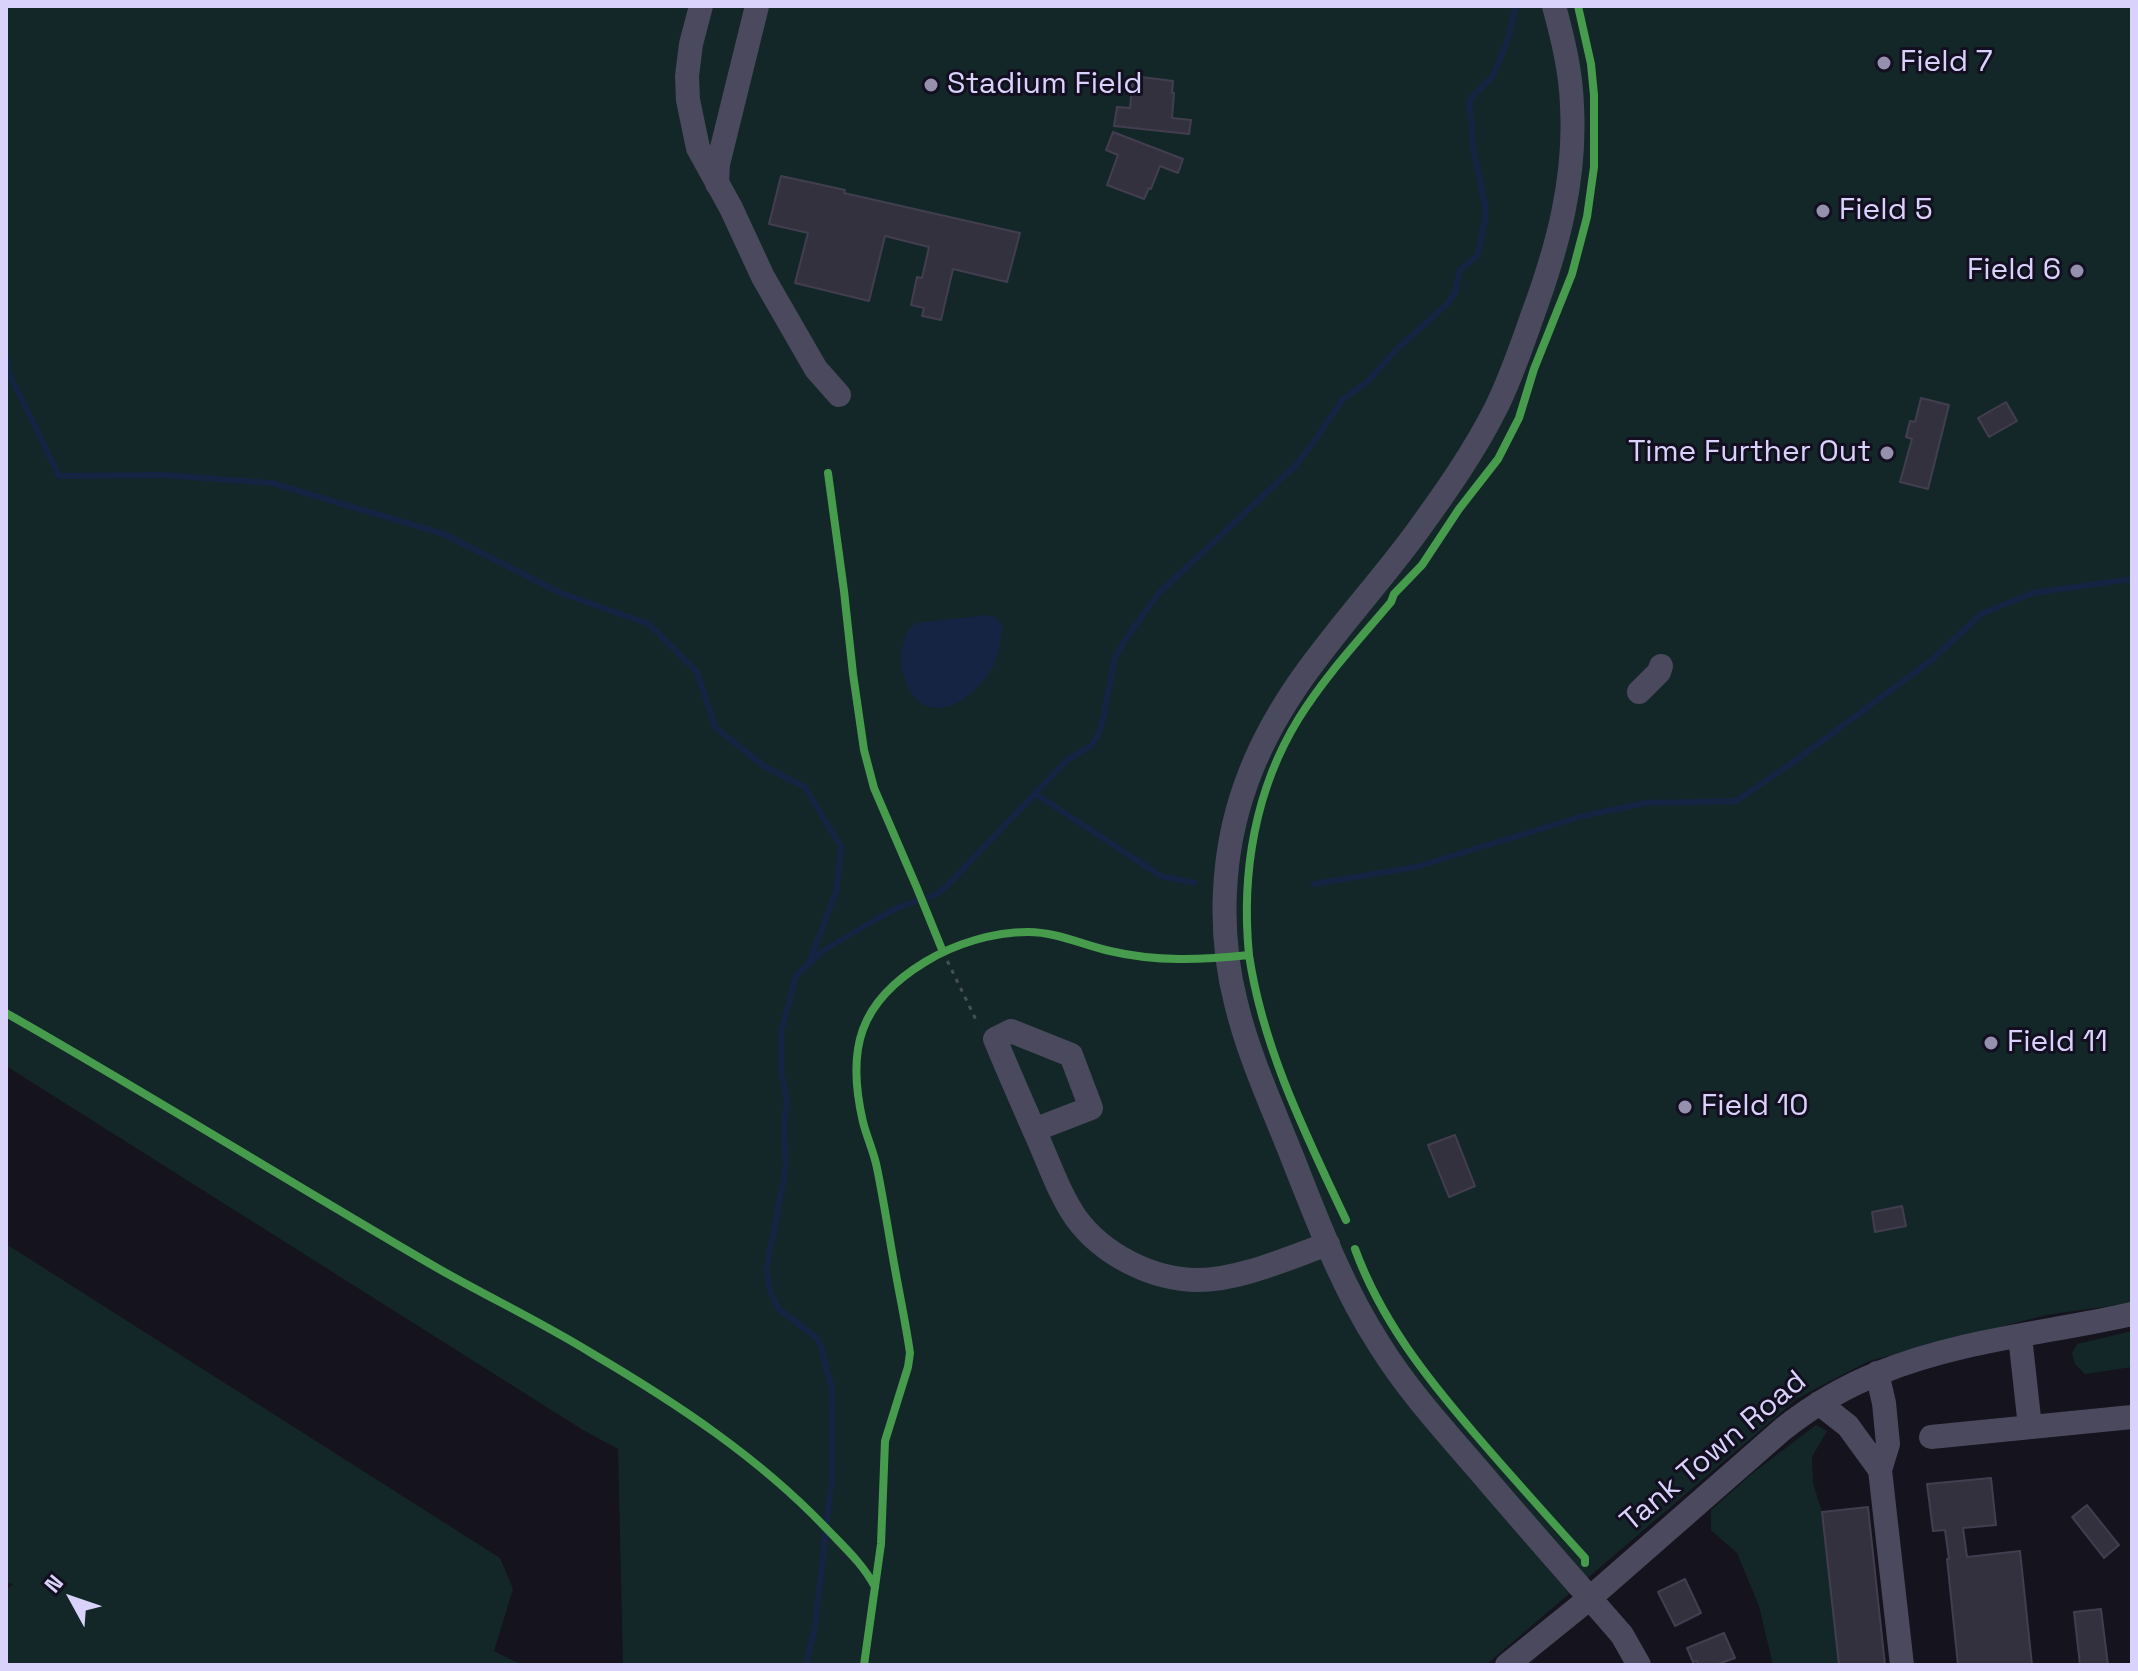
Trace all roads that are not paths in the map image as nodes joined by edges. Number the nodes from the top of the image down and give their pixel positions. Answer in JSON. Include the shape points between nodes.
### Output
{"nodes":[{"id":1,"x":701,"y":6,"type":"edge"},
{"id":2,"x":757,"y":6,"type":"edge"},
{"id":3,"x":1554,"y":6,"type":"edge"},
{"id":4,"x":717,"y":184,"type":"junction"},
{"id":5,"x":733,"y":212,"type":"junction"},
{"id":6,"x":760,"y":219,"type":"dead end"},
{"id":7,"x":839,"y":395,"type":"dead end"},
{"id":8,"x":1661,"y":666,"type":"dead end"},
{"id":9,"x":1639,"y":692,"type":"dead end"},
{"id":10,"x":1034,"y":1130,"type":"junction"},
{"id":11,"x":1328,"y":1244,"type":"junction"},
{"id":12,"x":2132,"y":1314,"type":"edge"},
{"id":13,"x":2020,"y":1336,"type":"junction"},
{"id":14,"x":1877,"y":1373,"type":"junction"},
{"id":15,"x":1819,"y":1403,"type":"junction"},
{"id":16,"x":2132,"y":1417,"type":"edge"},
{"id":17,"x":2030,"y":1427,"type":"junction"},
{"id":18,"x":1931,"y":1437,"type":"dead end"},
{"id":19,"x":1880,"y":1470,"type":"junction"},
{"id":20,"x":1590,"y":1598,"type":"junction"},
{"id":21,"x":1507,"y":1665,"type":"edge"},
{"id":22,"x":1639,"y":1665,"type":"edge"},
{"id":23,"x":1902,"y":1665,"type":"edge"}],
"edges":[{"from":1,"to":4,"type":"street","via":[[691,44],[688,100],[698,148]]},
{"from":2,"to":4,"type":"street"},
{"from":3,"to":11,"type":"street","via":[[1572,105],[1568,190],[1551,264],[1506,386],[1454,479],[1284,703],[1246,782],[1233,832],[1225,910],[1234,995],[1246,1039]]},
{"from":4,"to":5,"type":"street"},
{"from":5,"to":6,"type":"street"},
{"from":5,"to":7,"type":"street","via":[[816,369]]},
{"from":8,"to":9,"type":"street"},
{"from":10,"to":10,"type":"street","via":[[995,1039],[1011,1031],[1071,1055],[1091,1108]]},
{"from":10,"to":11,"type":"street","via":[[1077,1219],[1117,1255],[1144,1269],[1199,1280],[1230,1276]]},
{"from":11,"to":20,"type":"street","via":[[1362,1316],[1408,1385]]},
{"from":12,"to":13,"type":"street","name":"Tank Town Road"},
{"from":13,"to":14,"type":"street","name":"Tank Town Road"},
{"from":13,"to":17,"type":"street"},
{"from":14,"to":15,"type":"street","name":"Tank Town Road"},
{"from":14,"to":19,"type":"street","via":[[1888,1444]]},
{"from":15,"to":19,"type":"street","via":[[1848,1426]]},
{"from":15,"to":20,"type":"street","name":"Tank Town Road"},
{"from":16,"to":17,"type":"street"},
{"from":17,"to":18,"type":"street"},
{"from":19,"to":23,"type":"street"},
{"from":20,"to":21,"type":"street","name":"Tank Town Road"},
{"from":20,"to":22,"type":"street"}]}
